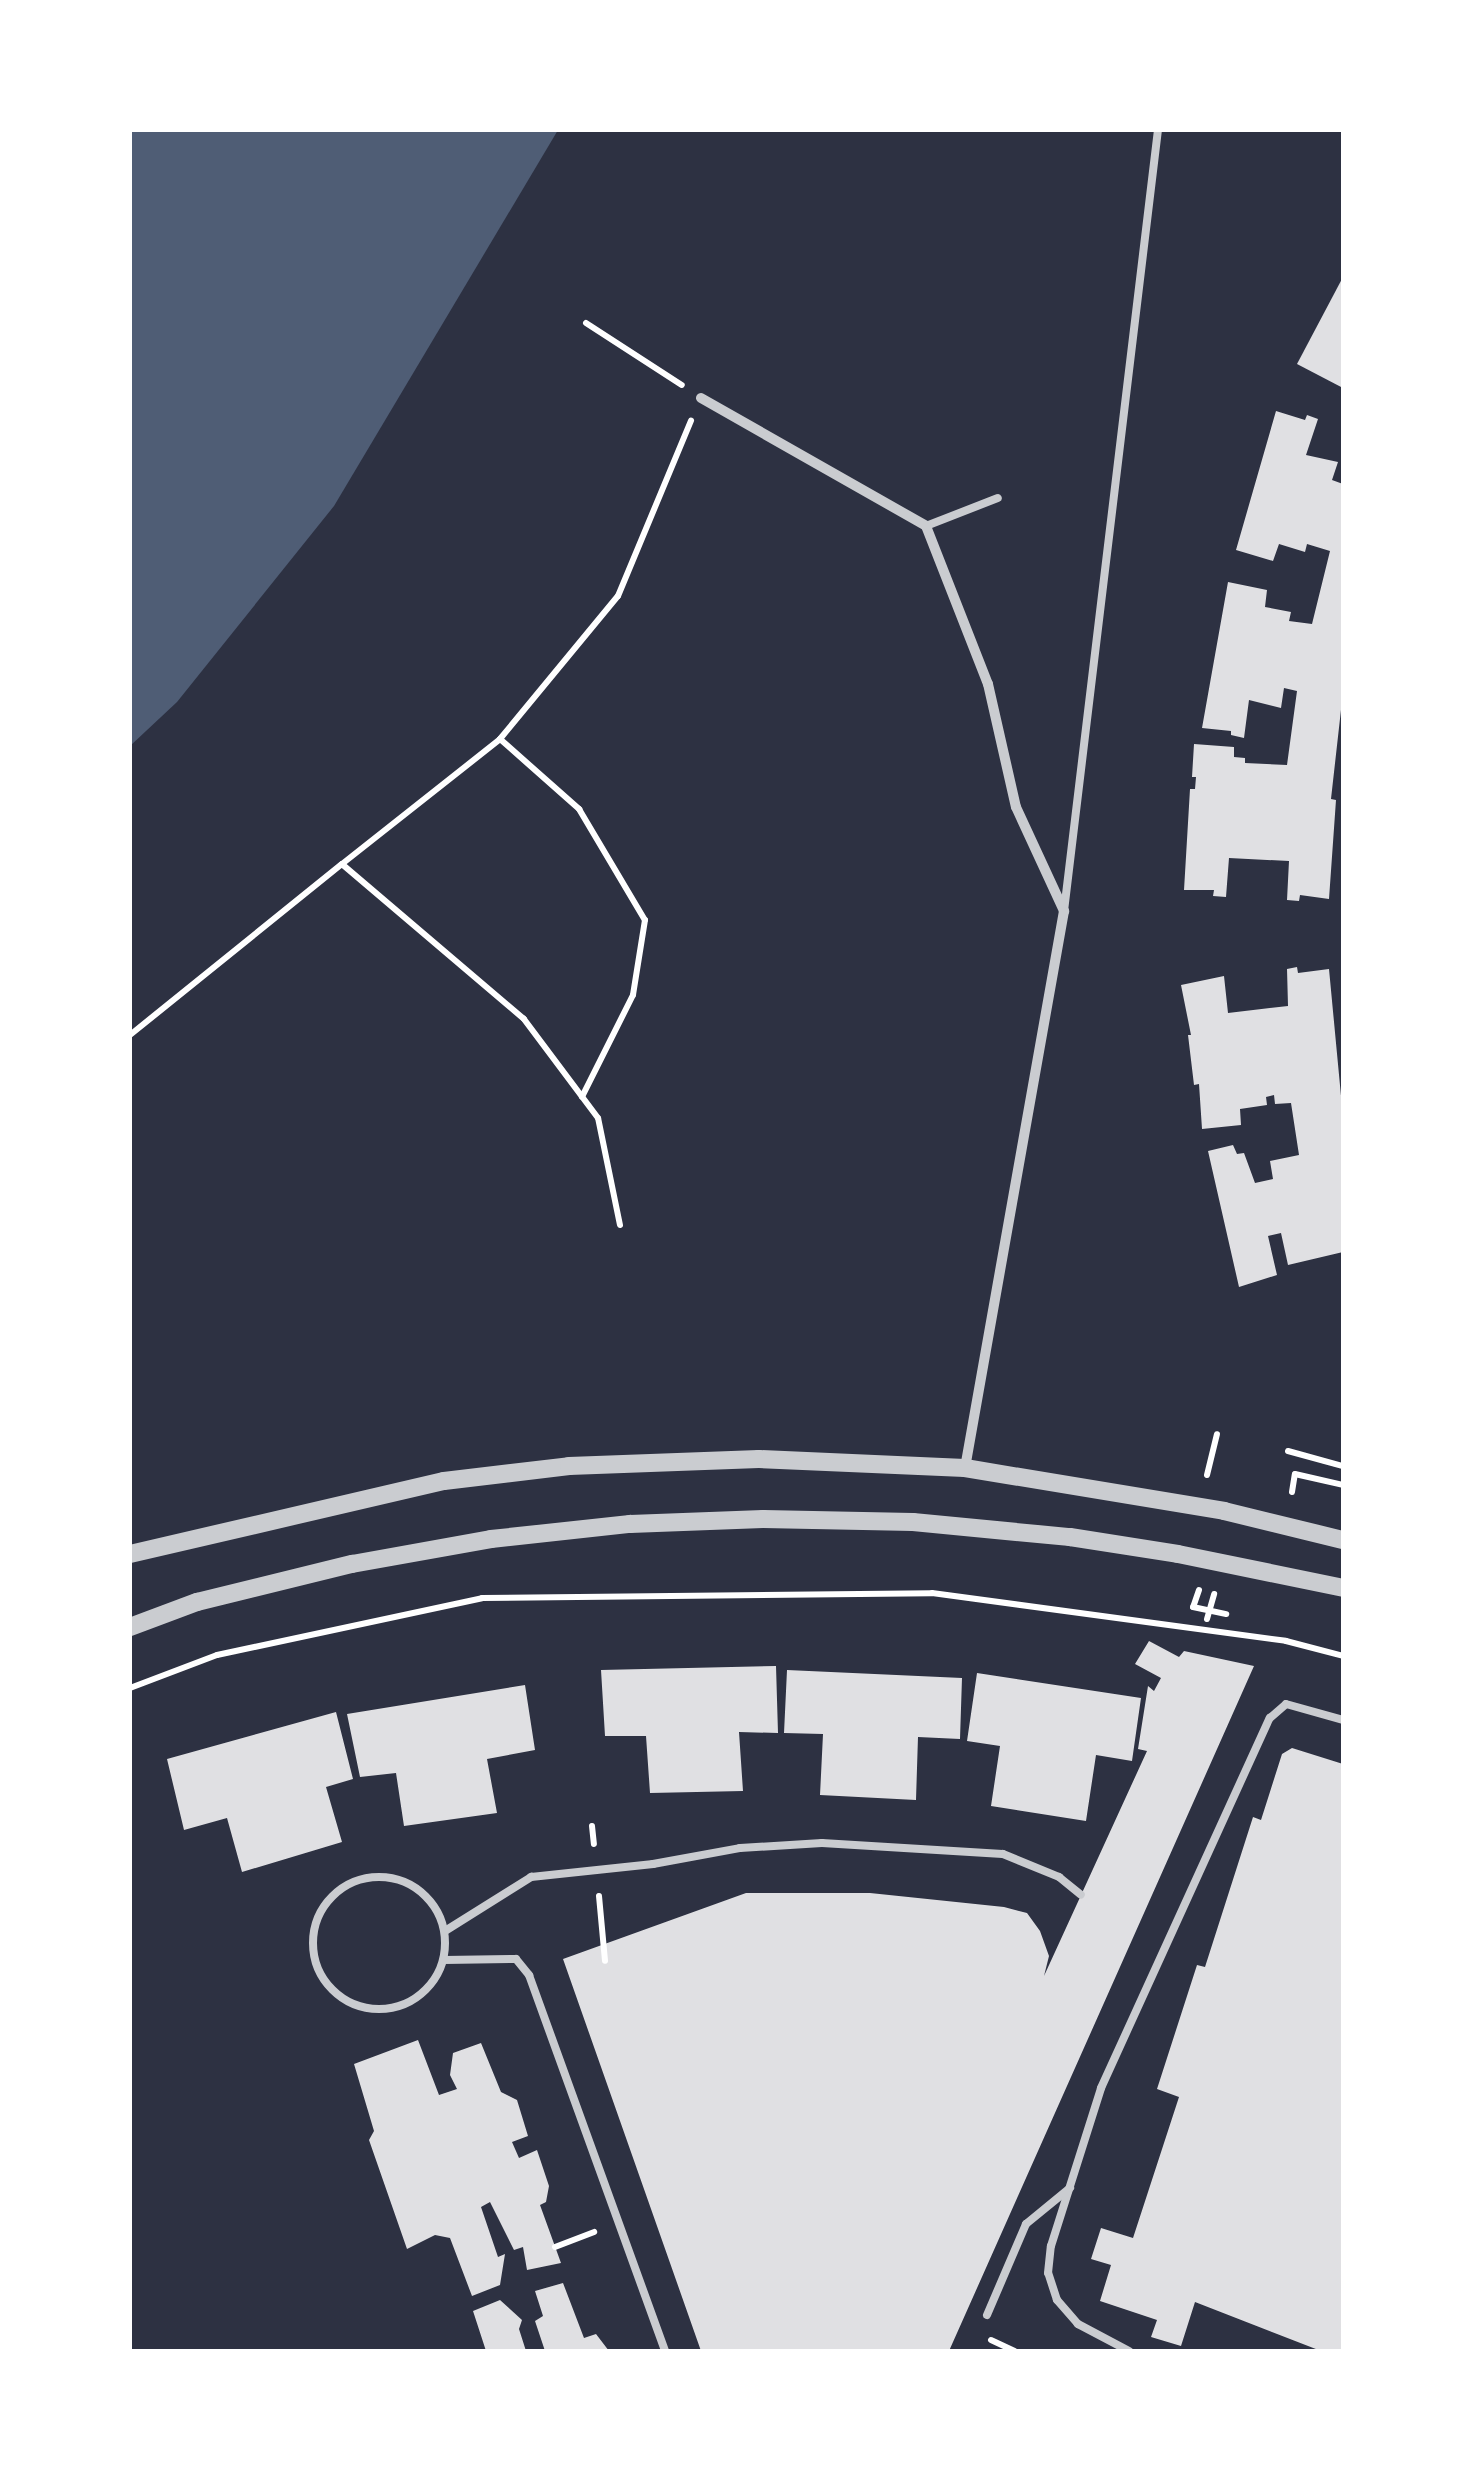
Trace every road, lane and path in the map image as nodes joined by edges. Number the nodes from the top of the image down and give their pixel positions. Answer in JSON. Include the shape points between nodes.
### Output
{"nodes":[{"id":1,"x":1158,"y":130,"type":"edge"},
{"id":2,"x":586,"y":323,"type":"dead end"},
{"id":3,"x":700,"y":398,"type":"junction"},
{"id":4,"x":998,"y":498,"type":"dead end"},
{"id":5,"x":926,"y":526,"type":"junction"},
{"id":6,"x":500,"y":740,"type":"junction"},
{"id":7,"x":342,"y":864,"type":"junction"},
{"id":8,"x":1064,"y":911,"type":"junction"},
{"id":9,"x":130,"y":1035,"type":"edge"},
{"id":10,"x":582,"y":1097,"type":"junction"},
{"id":11,"x":620,"y":1226,"type":"dead end"},
{"id":12,"x":1217,"y":1434,"type":"dead end"},
{"id":13,"x":1288,"y":1451,"type":"dead end"},
{"id":14,"x":1343,"y":1466,"type":"edge"},
{"id":15,"x":965,"y":1468,"type":"junction"},
{"id":16,"x":1207,"y":1475,"type":"dead end"},
{"id":17,"x":1343,"y":1485,"type":"edge"},
{"id":18,"x":1292,"y":1492,"type":"dead end"},
{"id":19,"x":1343,"y":1540,"type":"edge"},
{"id":20,"x":130,"y":1554,"type":"edge"},
{"id":21,"x":1343,"y":1588,"type":"edge"},
{"id":22,"x":1226,"y":1614,"type":"dead end"},
{"id":23,"x":1208,"y":1619,"type":"dead end"},
{"id":24,"x":130,"y":1627,"type":"edge"},
{"id":25,"x":1343,"y":1656,"type":"edge"},
{"id":26,"x":130,"y":1688,"type":"edge"},
{"id":27,"x":1343,"y":1720,"type":"edge"},
{"id":28,"x":1081,"y":1895,"type":"dead end"},
{"id":29,"x":445,"y":1932,"type":"junction"},
{"id":30,"x":444,"y":1960,"type":"junction"},
{"id":31,"x":1070,"y":2188,"type":"junction"},
{"id":32,"x":987,"y":2315,"type":"dead end"},
{"id":33,"x":664,"y":2351,"type":"edge"},
{"id":34,"x":1129,"y":2351,"type":"edge"}],
"edges":[{"from":1,"to":8,"type":"lane"},
{"from":2,"to":3,"type":"path"},
{"from":3,"to":5,"type":"street"},
{"from":3,"to":6,"type":"path","via":[[618,596]]},
{"from":4,"to":5,"type":"lane"},
{"from":5,"to":8,"type":"street","via":[[988,684],[1016,807]]},
{"from":6,"to":7,"type":"path"},
{"from":6,"to":10,"type":"path","via":[[580,809],[645,920],[633,995]]},
{"from":7,"to":9,"type":"path"},
{"from":7,"to":10,"type":"path","via":[[524,1019]]},
{"from":8,"to":15,"type":"street"},
{"from":10,"to":11,"type":"path","via":[[598,1118]]},
{"from":12,"to":16,"type":"path"},
{"from":13,"to":14,"type":"path"},
{"from":15,"to":19,"type":"street","via":[[1204,1508]]},
{"from":15,"to":20,"type":"street","via":[[760,1458],[569,1466],[444,1481]]},
{"from":17,"to":18,"type":"path","via":[[1295,1474]]},
{"from":21,"to":24,"type":"street","via":[[1070,1538],[913,1522],[763,1519],[492,1539],[352,1564],[197,1602]]},
{"from":22,"to":23,"type":"path","via":[[1210,1611],[1193,1608],[1197,1590],[1214,1592],[1211,1605]]},
{"from":25,"to":26,"type":"path","via":[[1286,1641],[932,1594],[590,1595],[482,1598],[217,1655]]},
{"from":27,"to":31,"type":"lane","via":[[1286,1704],[1270,1718],[1101,2088]]},
{"from":28,"to":29,"type":"lane","via":[[1059,1877],[1003,1854],[822,1843],[531,1876]]},
{"from":29,"to":30,"type":"lane"},
{"from":29,"to":30,"type":"lane","via":[[422,1893],[380,1877],[337,1892],[314,1930],[321,1974],[354,2005],[399,2007],[435,1980]]},
{"from":30,"to":33,"type":"lane","via":[[516,1959],[528,1975]]},
{"from":31,"to":32,"type":"lane","via":[[1026,2224]]},
{"from":31,"to":34,"type":"lane","via":[[1048,2259],[1052,2286],[1078,2324]]}]}
